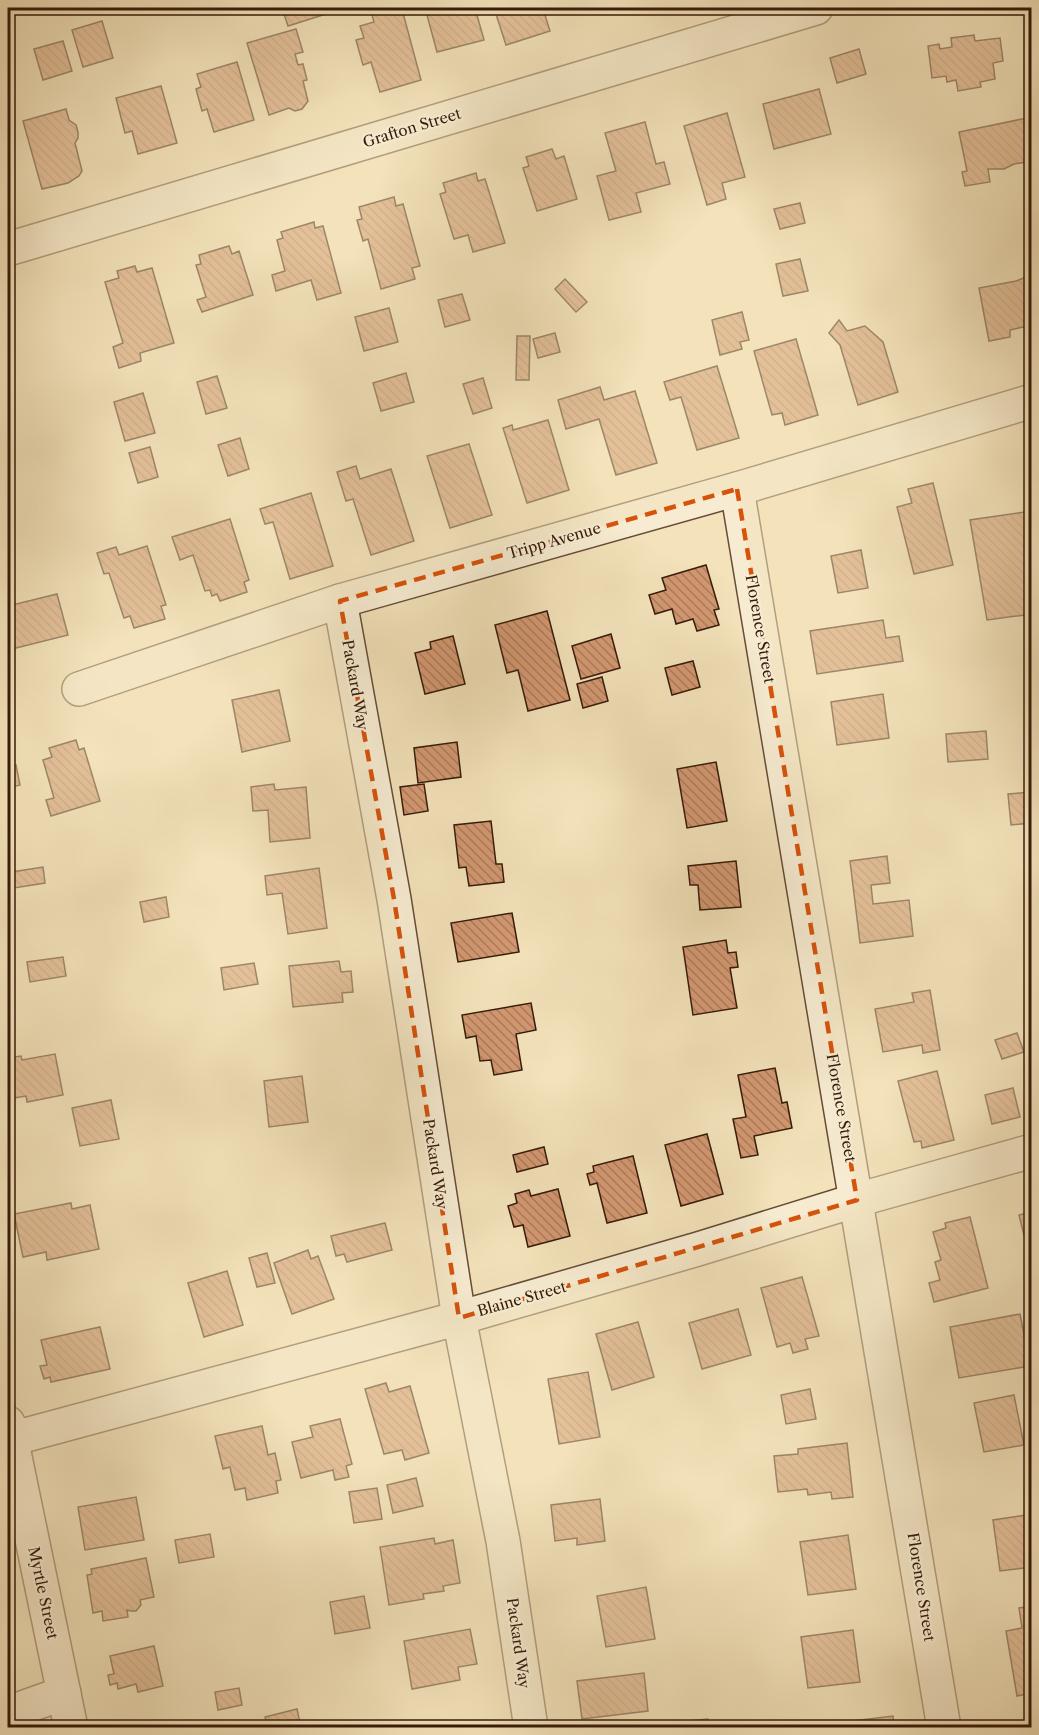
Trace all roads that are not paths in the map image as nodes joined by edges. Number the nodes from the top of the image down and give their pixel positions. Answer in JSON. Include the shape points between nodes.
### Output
{"nodes":[{"id":1,"x":816,"y":8,"type":"edge"},
{"id":2,"x":8,"y":249,"type":"edge"},
{"id":3,"x":1032,"y":401,"type":"edge"},
{"id":4,"x":737,"y":489,"type":"junction"},
{"id":5,"x":340,"y":601,"type":"junction"},
{"id":6,"x":79,"y":689,"type":"dead end"},
{"id":7,"x":1032,"y":1151,"type":"edge"},
{"id":8,"x":857,"y":1200,"type":"junction"},
{"id":9,"x":459,"y":1318,"type":"junction"},
{"id":10,"x":9,"y":1431,"type":"edge"},
{"id":11,"x":64,"y":1693,"type":"junction"},
{"id":12,"x":8,"y":1713,"type":"edge"},
{"id":13,"x":70,"y":1728,"type":"edge"},
{"id":14,"x":531,"y":1728,"type":"edge"},
{"id":15,"x":944,"y":1728,"type":"edge"}],
"edges":[{"from":1,"to":2,"type":"street","name":"Grafton Street"},
{"from":3,"to":4,"type":"street","name":"Tripp Avenue"},
{"from":4,"to":5,"type":"street","name":"Tripp Avenue"},
{"from":4,"to":8,"type":"street","name":"Florence Street"},
{"from":5,"to":6,"type":"street","name":"Tripp Avenue"},
{"from":5,"to":9,"type":"street","name":"Packard Way","via":[[394,899]]},
{"from":7,"to":8,"type":"street","name":"Blaine Street"},
{"from":8,"to":9,"type":"street","name":"Blaine Street"},
{"from":8,"to":15,"type":"street","name":"Florence Street"},
{"from":9,"to":10,"type":"street","name":"Blaine Street"},
{"from":9,"to":14,"type":"street","name":"Packard Way","via":[[503,1541]]},
{"from":10,"to":11,"type":"street","name":"Myrtle Street"},
{"from":11,"to":12,"type":"street"},
{"from":11,"to":13,"type":"street","name":"Myrtle Street"}]}
